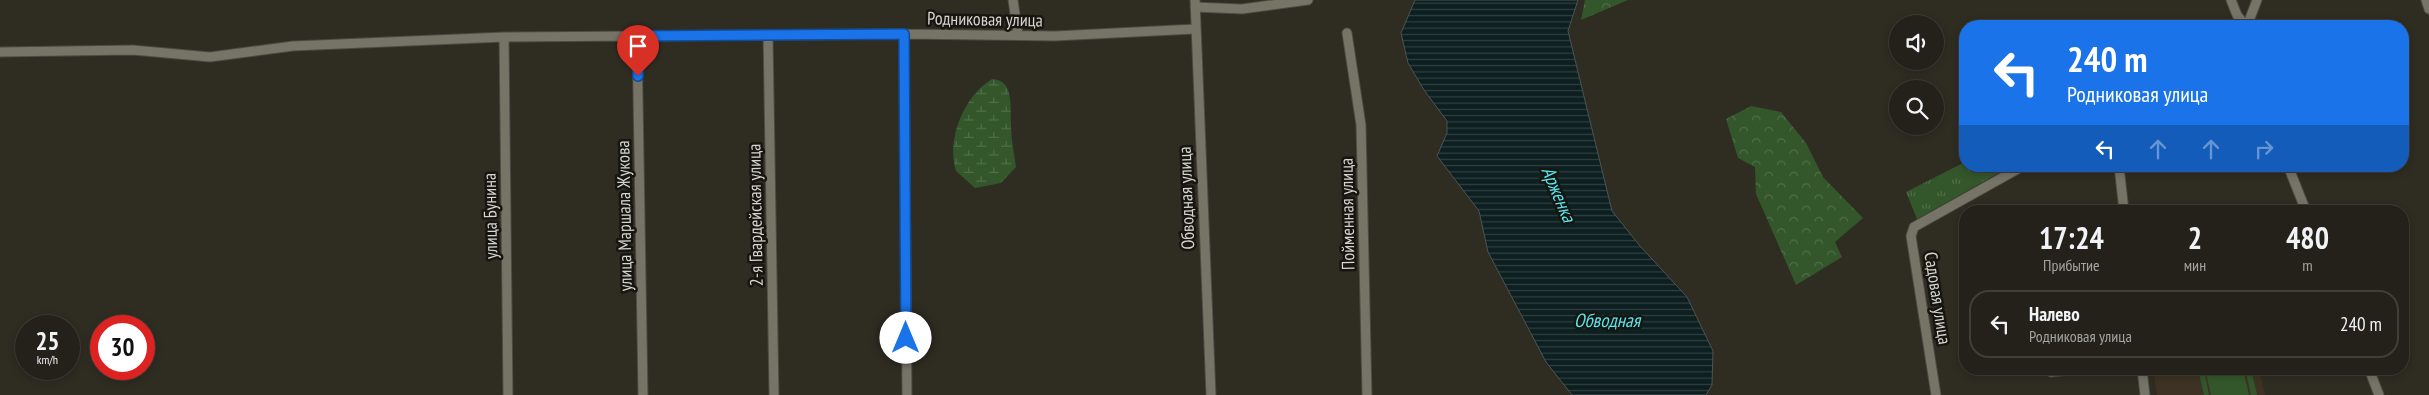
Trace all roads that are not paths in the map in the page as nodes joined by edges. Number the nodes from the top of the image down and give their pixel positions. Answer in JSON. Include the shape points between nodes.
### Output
{"nodes":[{"id":1,"x":1013,"y":0,"type":"edge"},
{"id":2,"x":1308,"y":0,"type":"edge"},
{"id":3,"x":2231,"y":0,"type":"edge"},
{"id":4,"x":2257,"y":0,"type":"edge"},
{"id":5,"x":2426,"y":0,"type":"edge"},
{"id":6,"x":1195,"y":3,"type":"edge"},
{"id":7,"x":2429,"y":9,"type":"edge"},
{"id":8,"x":2241,"y":20,"type":"edge"},
{"id":9,"x":2249,"y":20,"type":"edge"},
{"id":10,"x":1196,"y":29,"type":"junction"},
{"id":11,"x":1347,"y":33,"type":"dead end"},
{"id":12,"x":904,"y":34,"type":"junction"},
{"id":13,"x":768,"y":35,"type":"junction"},
{"id":14,"x":1018,"y":35,"type":"junction"},
{"id":15,"x":637,"y":36,"type":"junction"},
{"id":16,"x":504,"y":37,"type":"junction"},
{"id":17,"x":0,"y":52,"type":"edge"},
{"id":18,"x":2012,"y":172,"type":"edge"},
{"id":19,"x":2120,"y":172,"type":"edge"},
{"id":20,"x":2290,"y":172,"type":"edge"},
{"id":21,"x":2123,"y":205,"type":"edge"},
{"id":22,"x":2304,"y":205,"type":"edge"},
{"id":23,"x":2143,"y":375,"type":"edge"},
{"id":24,"x":2371,"y":375,"type":"edge"},
{"id":25,"x":508,"y":395,"type":"edge"},
{"id":26,"x":644,"y":395,"type":"edge"},
{"id":27,"x":774,"y":395,"type":"edge"},
{"id":28,"x":907,"y":395,"type":"edge"},
{"id":29,"x":1211,"y":395,"type":"edge"},
{"id":30,"x":1367,"y":395,"type":"edge"},
{"id":31,"x":1936,"y":395,"type":"edge"},
{"id":32,"x":2145,"y":395,"type":"edge"},
{"id":33,"x":2379,"y":395,"type":"edge"}],
"edges":[{"from":1,"to":14,"type":"street"},
{"from":2,"to":6,"type":"street","via":[[1242,9]]},
{"from":3,"to":8,"type":"street"},
{"from":4,"to":9,"type":"street"},
{"from":5,"to":7,"type":"street"},
{"from":6,"to":10,"type":"street","name":"Обводная улица"},
{"from":10,"to":14,"type":"street","name":"Родниковая улица"},
{"from":10,"to":29,"type":"street","name":"Обводная улица"},
{"from":11,"to":30,"type":"street","name":"Пойменная улица","via":[[1361,125]]},
{"from":12,"to":13,"type":"street","name":"Родниковая улица"},
{"from":12,"to":14,"type":"street","name":"Родниковая улица"},
{"from":12,"to":28,"type":"street"},
{"from":13,"to":15,"type":"street","name":"Родниковая улица"},
{"from":13,"to":27,"type":"street","name":"2-я Гвардейская улица"},
{"from":15,"to":16,"type":"street","name":"Родниковая улица"},
{"from":15,"to":26,"type":"street","name":"улица Маршала Жукова"},
{"from":16,"to":17,"type":"street","name":"Родниковая улица","via":[[294,46],[210,57],[133,50]]},
{"from":16,"to":25,"type":"street","name":"улица Бунина"},
{"from":18,"to":31,"type":"street","name":"Садовая улица","via":[[1914,227],[1912,236]]},
{"from":19,"to":21,"type":"street"},
{"from":20,"to":22,"type":"street"},
{"from":23,"to":32,"type":"street"},
{"from":24,"to":33,"type":"street"}]}
